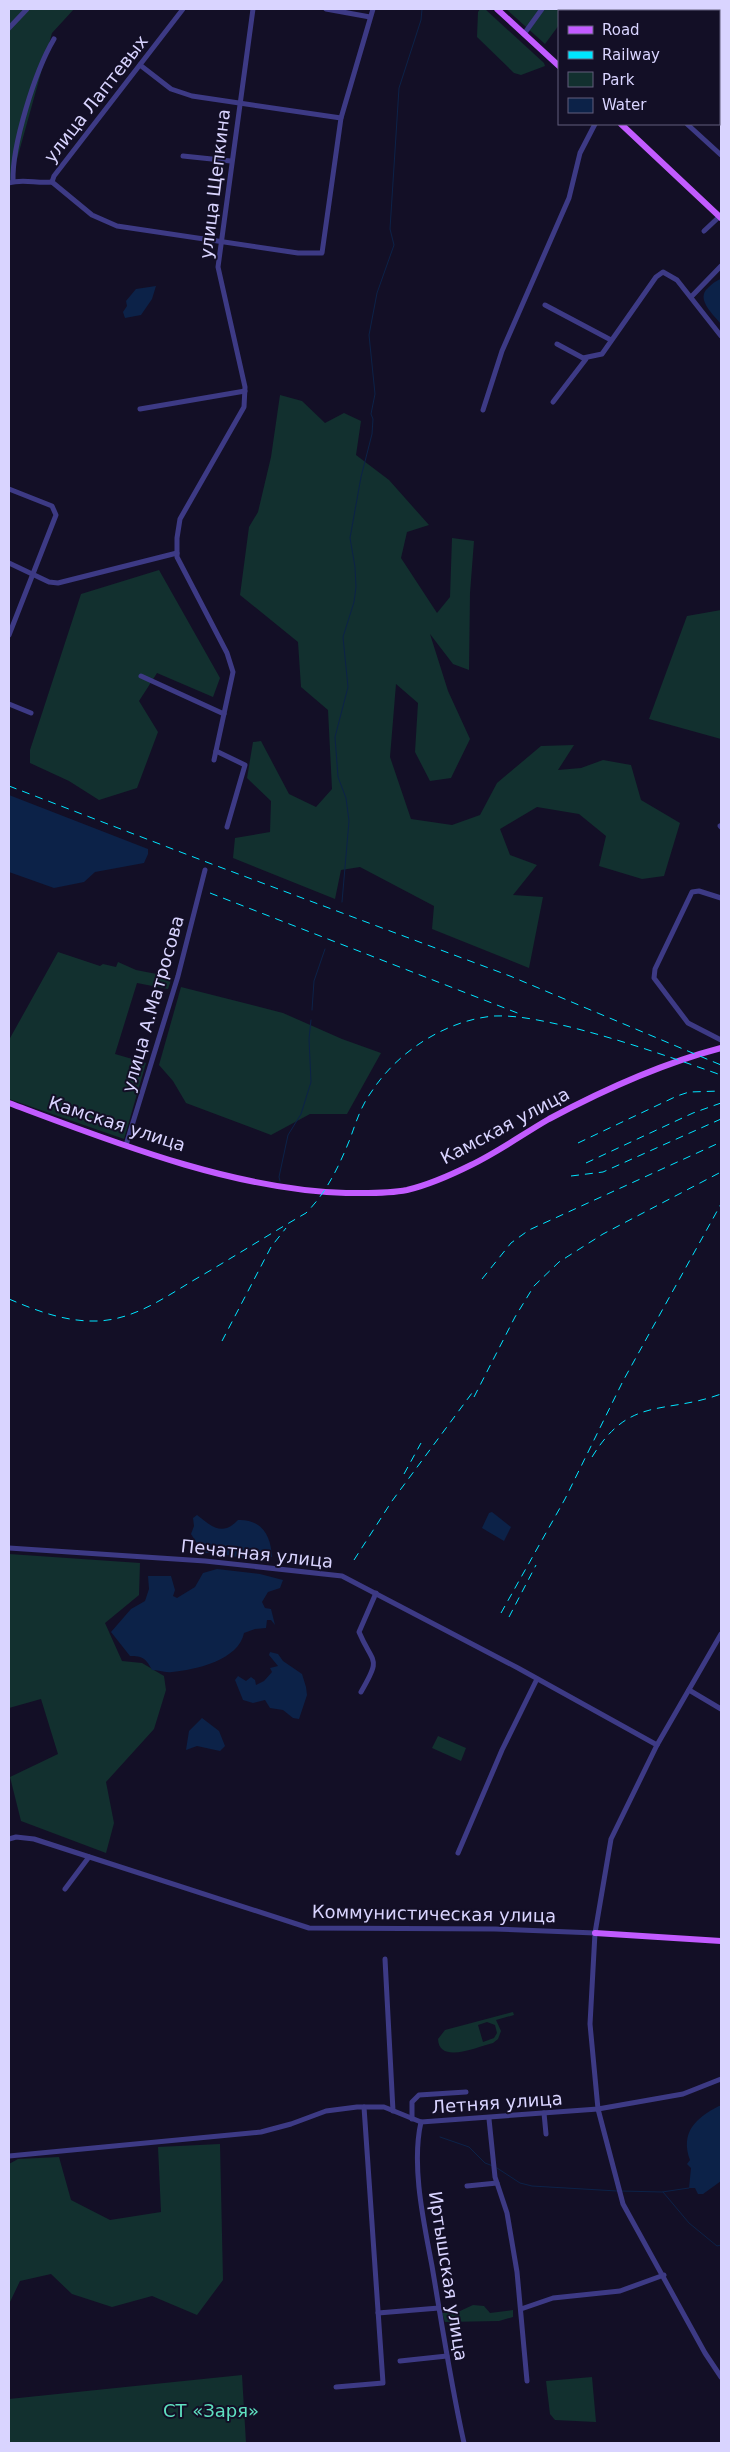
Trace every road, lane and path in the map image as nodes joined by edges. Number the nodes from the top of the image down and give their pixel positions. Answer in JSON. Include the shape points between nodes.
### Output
{"nodes":[{"id":1,"x":27,"y":9,"type":"edge"},
{"id":2,"x":183,"y":9,"type":"edge"},
{"id":3,"x":252,"y":9,"type":"edge"},
{"id":4,"x":326,"y":9,"type":"edge"},
{"id":5,"x":373,"y":9,"type":"edge"},
{"id":6,"x":497,"y":9,"type":"edge"},
{"id":7,"x":542,"y":9,"type":"edge"},
{"id":8,"x":370,"y":17,"type":"junction"},
{"id":9,"x":9,"y":28,"type":"edge"},
{"id":10,"x":524,"y":34,"type":"junction"},
{"id":11,"x":54,"y":39,"type":"dead end"},
{"id":12,"x":140,"y":65,"type":"junction"},
{"id":13,"x":558,"y":65,"type":"edge"},
{"id":14,"x":239,"y":105,"type":"junction"},
{"id":15,"x":341,"y":118,"type":"junction"},
{"id":16,"x":594,"y":125,"type":"edge"},
{"id":17,"x":622,"y":125,"type":"edge"},
{"id":18,"x":688,"y":125,"type":"edge"},
{"id":19,"x":721,"y":155,"type":"edge"},
{"id":20,"x":183,"y":156,"type":"dead end"},
{"id":21,"x":231,"y":162,"type":"junction"},
{"id":22,"x":11,"y":182,"type":"edge"},
{"id":23,"x":52,"y":182,"type":"junction"},
{"id":24,"x":720,"y":217,"type":"edge"},
{"id":25,"x":704,"y":230,"type":"dead end"},
{"id":26,"x":220,"y":241,"type":"junction"},
{"id":27,"x":721,"y":266,"type":"edge"},
{"id":28,"x":691,"y":297,"type":"junction"},
{"id":29,"x":546,"y":305,"type":"dead end"},
{"id":30,"x":721,"y":336,"type":"edge"},
{"id":31,"x":611,"y":340,"type":"junction"},
{"id":32,"x":557,"y":344,"type":"dead end"},
{"id":33,"x":586,"y":359,"type":"junction"},
{"id":34,"x":245,"y":391,"type":"junction"},
{"id":35,"x":553,"y":402,"type":"dead end"},
{"id":36,"x":140,"y":409,"type":"dead end"},
{"id":37,"x":483,"y":410,"type":"dead end"},
{"id":38,"x":9,"y":489,"type":"edge"},
{"id":39,"x":177,"y":552,"type":"junction"},
{"id":40,"x":9,"y":563,"type":"edge"},
{"id":41,"x":32,"y":574,"type":"junction"},
{"id":42,"x":9,"y":635,"type":"edge"},
{"id":43,"x":141,"y":676,"type":"dead end"},
{"id":44,"x":9,"y":704,"type":"edge"},
{"id":45,"x":31,"y":713,"type":"dead end"},
{"id":46,"x":224,"y":714,"type":"junction"},
{"id":47,"x":216,"y":751,"type":"junction"},
{"id":48,"x":214,"y":760,"type":"dead end"},
{"id":49,"x":228,"y":827,"type":"dead end"},
{"id":50,"x":205,"y":870,"type":"dead end"},
{"id":51,"x":721,"y":898,"type":"edge"},
{"id":52,"x":721,"y":1040,"type":"edge"},
{"id":53,"x":721,"y":1048,"type":"edge"},
{"id":54,"x":9,"y":1103,"type":"edge"},
{"id":55,"x":126,"y":1145,"type":"junction"},
{"id":56,"x":9,"y":1548,"type":"edge"},
{"id":57,"x":376,"y":1593,"type":"junction"},
{"id":58,"x":721,"y":1634,"type":"edge"},
{"id":59,"x":537,"y":1679,"type":"junction"},
{"id":60,"x":689,"y":1690,"type":"junction"},
{"id":61,"x":361,"y":1692,"type":"dead end"},
{"id":62,"x":721,"y":1709,"type":"edge"},
{"id":63,"x":657,"y":1745,"type":"junction"},
{"id":64,"x":9,"y":1840,"type":"edge"},
{"id":65,"x":458,"y":1853,"type":"dead end"},
{"id":66,"x":89,"y":1857,"type":"junction"},
{"id":67,"x":65,"y":1889,"type":"dead end"},
{"id":68,"x":596,"y":1933,"type":"junction"},
{"id":69,"x":721,"y":1941,"type":"edge"},
{"id":70,"x":385,"y":1959,"type":"dead end"},
{"id":71,"x":721,"y":2079,"type":"edge"},
{"id":72,"x":466,"y":2092,"type":"dead end"},
{"id":73,"x":364,"y":2107,"type":"junction"},
{"id":74,"x":598,"y":2109,"type":"junction"},
{"id":75,"x":393,"y":2111,"type":"junction"},
{"id":76,"x":544,"y":2113,"type":"junction"},
{"id":77,"x":412,"y":2119,"type":"junction"},
{"id":78,"x":489,"y":2119,"type":"junction"},
{"id":79,"x":421,"y":2122,"type":"junction"},
{"id":80,"x":546,"y":2134,"type":"dead end"},
{"id":81,"x":9,"y":2156,"type":"edge"},
{"id":82,"x":496,"y":2183,"type":"junction"},
{"id":83,"x":467,"y":2186,"type":"dead end"},
{"id":84,"x":664,"y":2275,"type":"junction"},
{"id":85,"x":439,"y":2308,"type":"junction"},
{"id":86,"x":521,"y":2309,"type":"junction"},
{"id":87,"x":378,"y":2313,"type":"junction"},
{"id":88,"x":447,"y":2356,"type":"junction"},
{"id":89,"x":400,"y":2361,"type":"dead end"},
{"id":90,"x":721,"y":2377,"type":"edge"},
{"id":91,"x":527,"y":2380,"type":"dead end"},
{"id":92,"x":336,"y":2387,"type":"dead end"},
{"id":93,"x":464,"y":2443,"type":"edge"}],
"edges":[{"from":1,"to":9,"type":"street"},
{"from":2,"to":12,"type":"street","name":"улица Лаптевых"},
{"from":3,"to":14,"type":"street","name":"улица Щепкина"},
{"from":4,"to":8,"type":"street"},
{"from":5,"to":8,"type":"street"},
{"from":6,"to":10,"type":"main road"},
{"from":7,"to":10,"type":"street"},
{"from":8,"to":15,"type":"street"},
{"from":10,"to":13,"type":"main road"},
{"from":11,"to":22,"type":"street","via":[[28,107]]},
{"from":12,"to":14,"type":"street","via":[[180,93]]},
{"from":12,"to":23,"type":"street","name":"улица Лаптевых"},
{"from":14,"to":15,"type":"street"},
{"from":14,"to":21,"type":"street","name":"улица Щепкина"},
{"from":15,"to":26,"type":"street","via":[[322,253]]},
{"from":16,"to":37,"type":"street","via":[[580,153],[569,198],[502,351]]},
{"from":17,"to":24,"type":"main road"},
{"from":18,"to":19,"type":"street"},
{"from":20,"to":21,"type":"street"},
{"from":21,"to":26,"type":"street","name":"улица Щепкина"},
{"from":22,"to":23,"type":"street","via":[[20,179],[40,184]]},
{"from":23,"to":26,"type":"street","via":[[80,207],[108,223]]},
{"from":24,"to":25,"type":"street"},
{"from":26,"to":34,"type":"street","name":"улица Щепкина","via":[[218,267]]},
{"from":27,"to":28,"type":"street"},
{"from":28,"to":30,"type":"street"},
{"from":28,"to":31,"type":"street","via":[[677,280],[660,273]]},
{"from":29,"to":31,"type":"street"},
{"from":31,"to":33,"type":"street","via":[[602,354]]},
{"from":32,"to":33,"type":"street"},
{"from":33,"to":35,"type":"street"},
{"from":34,"to":36,"type":"street"},
{"from":34,"to":39,"type":"street","name":"улица Щепкина","via":[[240,417],[180,518]]},
{"from":38,"to":41,"type":"street","via":[[55,510],[56,515]]},
{"from":39,"to":41,"type":"street","via":[[58,583]]},
{"from":39,"to":46,"type":"street","via":[[232,666]]},
{"from":40,"to":41,"type":"street"},
{"from":41,"to":42,"type":"street"},
{"from":43,"to":46,"type":"street"},
{"from":44,"to":45,"type":"street"},
{"from":46,"to":47,"type":"street"},
{"from":47,"to":48,"type":"street"},
{"from":47,"to":49,"type":"street","via":[[244,765]]},
{"from":50,"to":55,"type":"street","name":"улица А.Матросова","via":[[178,976]]},
{"from":51,"to":52,"type":"street","via":[[692,892],[655,969],[654,978],[688,1023]]},
{"from":53,"to":55,"type":"main road","name":"Камская улица","via":[[677,1060],[621,1082],[470,1166],[399,1191],[361,1193],[289,1189],[240,1179]]},
{"from":54,"to":55,"type":"main road","name":"Камская улица"},
{"from":56,"to":57,"type":"street","name":"Печатная улица","via":[[205,1561],[332,1574]]},
{"from":57,"to":59,"type":"street","name":"Печатная улица"},
{"from":57,"to":61,"type":"street","via":[[359,1632],[375,1665]]},
{"from":58,"to":60,"type":"street"},
{"from":59,"to":63,"type":"street","name":"Печатная улица"},
{"from":59,"to":65,"type":"street"},
{"from":60,"to":62,"type":"street"},
{"from":60,"to":63,"type":"street"},
{"from":63,"to":68,"type":"street","via":[[611,1839]]},
{"from":64,"to":66,"type":"street","name":"Коммунистическая улица","via":[[16,1837],[34,1839]]},
{"from":66,"to":67,"type":"street"},
{"from":66,"to":68,"type":"street","name":"Коммунистическая улица","via":[[309,1928]]},
{"from":68,"to":69,"type":"main road","name":"Коммунистическая улица"},
{"from":68,"to":74,"type":"street","via":[[590,2024]]},
{"from":70,"to":75,"type":"street"},
{"from":71,"to":74,"type":"street","name":"Летняя улица","via":[[683,2094]]},
{"from":72,"to":77,"type":"street","via":[[419,2095],[412,2102]]},
{"from":73,"to":75,"type":"street","name":"Летняя улица"},
{"from":73,"to":81,"type":"street","name":"Летняя улица","via":[[326,2111],[261,2132]]},
{"from":73,"to":87,"type":"street"},
{"from":74,"to":76,"type":"street","name":"Летняя улица"},
{"from":74,"to":84,"type":"street","via":[[628,2215]]},
{"from":75,"to":77,"type":"street","name":"Летняя улица"},
{"from":76,"to":78,"type":"street","name":"Летняя улица"},
{"from":76,"to":80,"type":"street"},
{"from":77,"to":79,"type":"street","name":"Летняя улица"},
{"from":78,"to":79,"type":"street","name":"Летняя улица"},
{"from":78,"to":82,"type":"street"},
{"from":79,"to":85,"type":"street","name":"Иртышская улица","via":[[417,2146],[420,2194]]},
{"from":82,"to":83,"type":"street"},
{"from":82,"to":86,"type":"street","via":[[508,2213]]},
{"from":84,"to":86,"type":"street","via":[[620,2291],[553,2298]]},
{"from":84,"to":90,"type":"street"},
{"from":85,"to":87,"type":"street"},
{"from":85,"to":88,"type":"street","name":"Иртышская улица"},
{"from":86,"to":91,"type":"street"},
{"from":87,"to":92,"type":"street","via":[[383,2383]]},
{"from":88,"to":89,"type":"street"},
{"from":88,"to":93,"type":"street","name":"Иртышская улица"}]}
